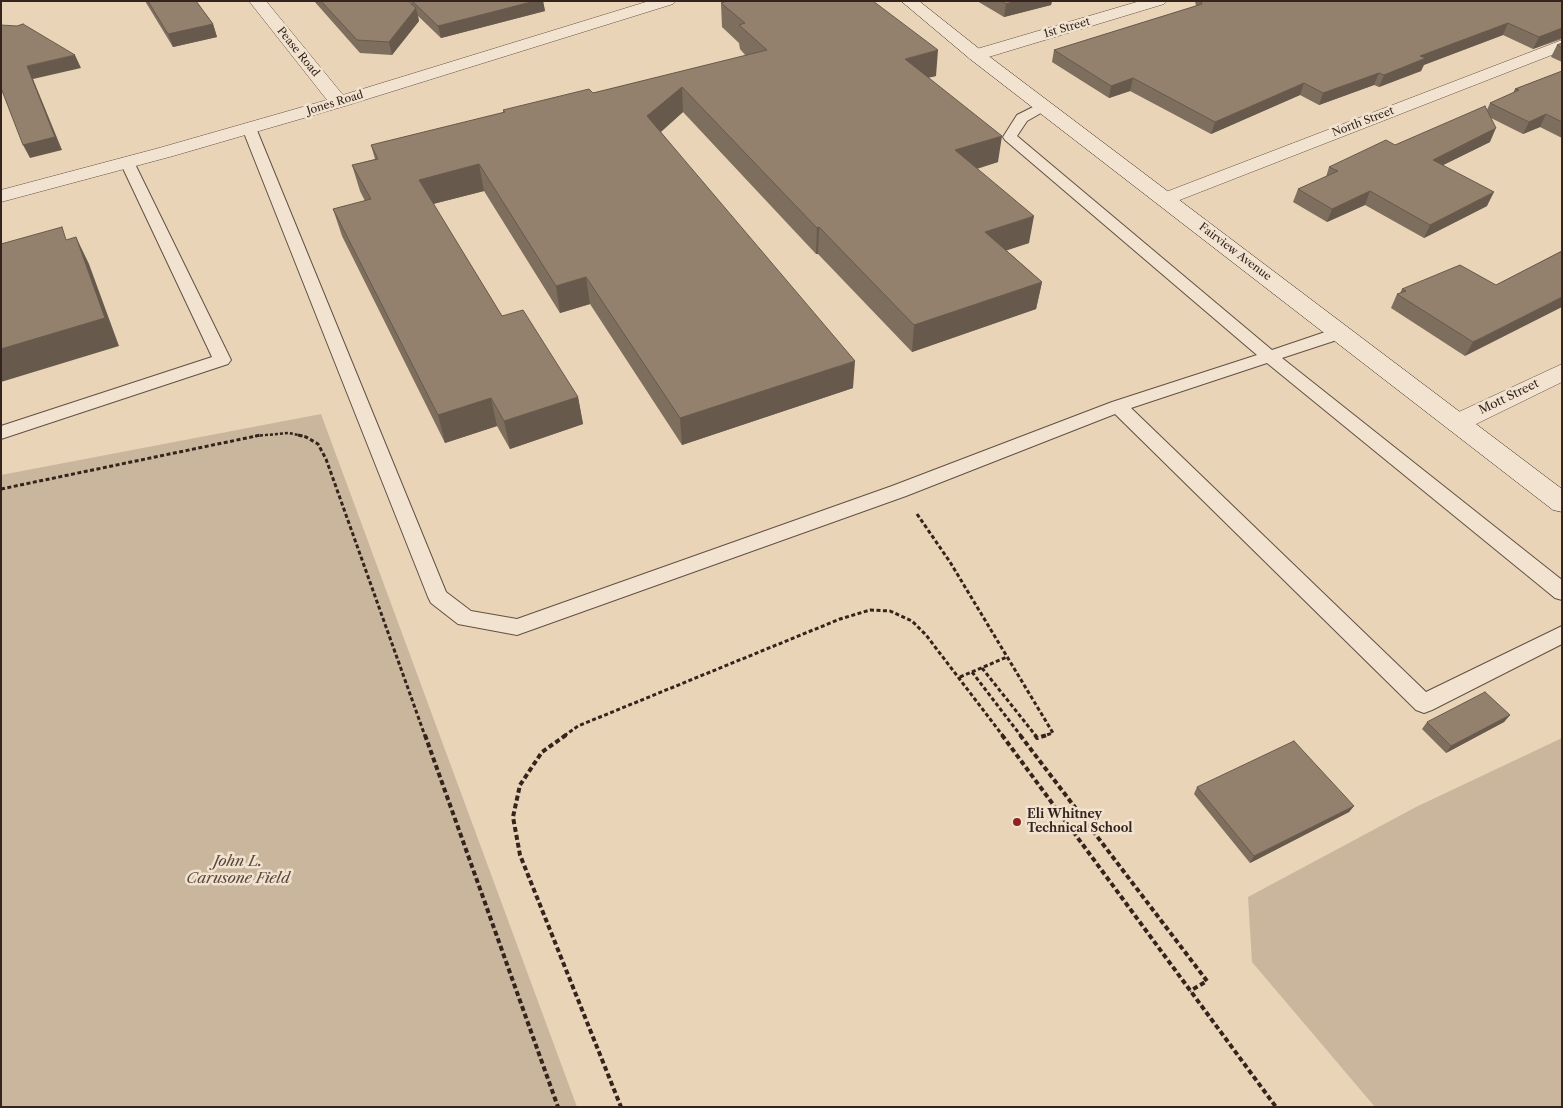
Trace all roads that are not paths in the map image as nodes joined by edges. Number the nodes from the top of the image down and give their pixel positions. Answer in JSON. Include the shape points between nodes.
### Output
{"nodes":[{"id":1,"x":257,"y":1,"type":"edge"},
{"id":2,"x":667,"y":1,"type":"edge"},
{"id":3,"x":909,"y":1,"type":"edge"},
{"id":4,"x":1158,"y":1,"type":"edge"},
{"id":5,"x":1562,"y":45,"type":"edge"},
{"id":6,"x":976,"y":55,"type":"junction"},
{"id":7,"x":339,"y":102,"type":"junction"},
{"id":8,"x":1043,"y":106,"type":"junction"},
{"id":9,"x":249,"y":128,"type":"junction"},
{"id":10,"x":127,"y":162,"type":"junction"},
{"id":11,"x":1,"y":196,"type":"edge"},
{"id":12,"x":1165,"y":199,"type":"junction"},
{"id":13,"x":1340,"y":333,"type":"junction"},
{"id":14,"x":1269,"y":356,"type":"junction"},
{"id":15,"x":1562,"y":372,"type":"edge"},
{"id":16,"x":1118,"y":406,"type":"junction"},
{"id":17,"x":1457,"y":423,"type":"junction"},
{"id":18,"x":1,"y":433,"type":"edge"},
{"id":19,"x":1562,"y":503,"type":"edge"},
{"id":20,"x":1562,"y":592,"type":"edge"},
{"id":21,"x":1562,"y":634,"type":"edge"}],
"edges":[{"from":1,"to":7,"type":"street","name":"Pease Road"},
{"from":2,"to":7,"type":"street","name":"Jones Road","via":[[608,12]]},
{"from":3,"to":6,"type":"street","name":"Fairview Avenue"},
{"from":4,"to":6,"type":"street","name":"1st Street"},
{"from":5,"to":12,"type":"street","name":"North Street"},
{"from":6,"to":8,"type":"street","name":"Fairview Avenue"},
{"from":7,"to":9,"type":"street","name":"Jones Road"},
{"from":8,"to":12,"type":"street","name":"Fairview Avenue"},
{"from":8,"to":14,"type":"lane","via":[[1022,118],[1010,137]]},
{"from":9,"to":10,"type":"street","name":"Jones Road"},
{"from":9,"to":16,"type":"lane","via":[[438,597],[465,618],[517,627],[899,491]]},
{"from":10,"to":11,"type":"street","name":"Jones Road"},
{"from":10,"to":18,"type":"lane","via":[[222,360]]},
{"from":12,"to":13,"type":"street","name":"Fairview Avenue"},
{"from":13,"to":14,"type":"lane"},
{"from":13,"to":17,"type":"street","name":"Fairview Avenue"},
{"from":14,"to":16,"type":"lane"},
{"from":14,"to":20,"type":"lane"},
{"from":15,"to":17,"type":"street","name":"Mott Street"},
{"from":16,"to":21,"type":"lane","via":[[1424,704]]},
{"from":17,"to":19,"type":"street","name":"Fairview Avenue"}]}
